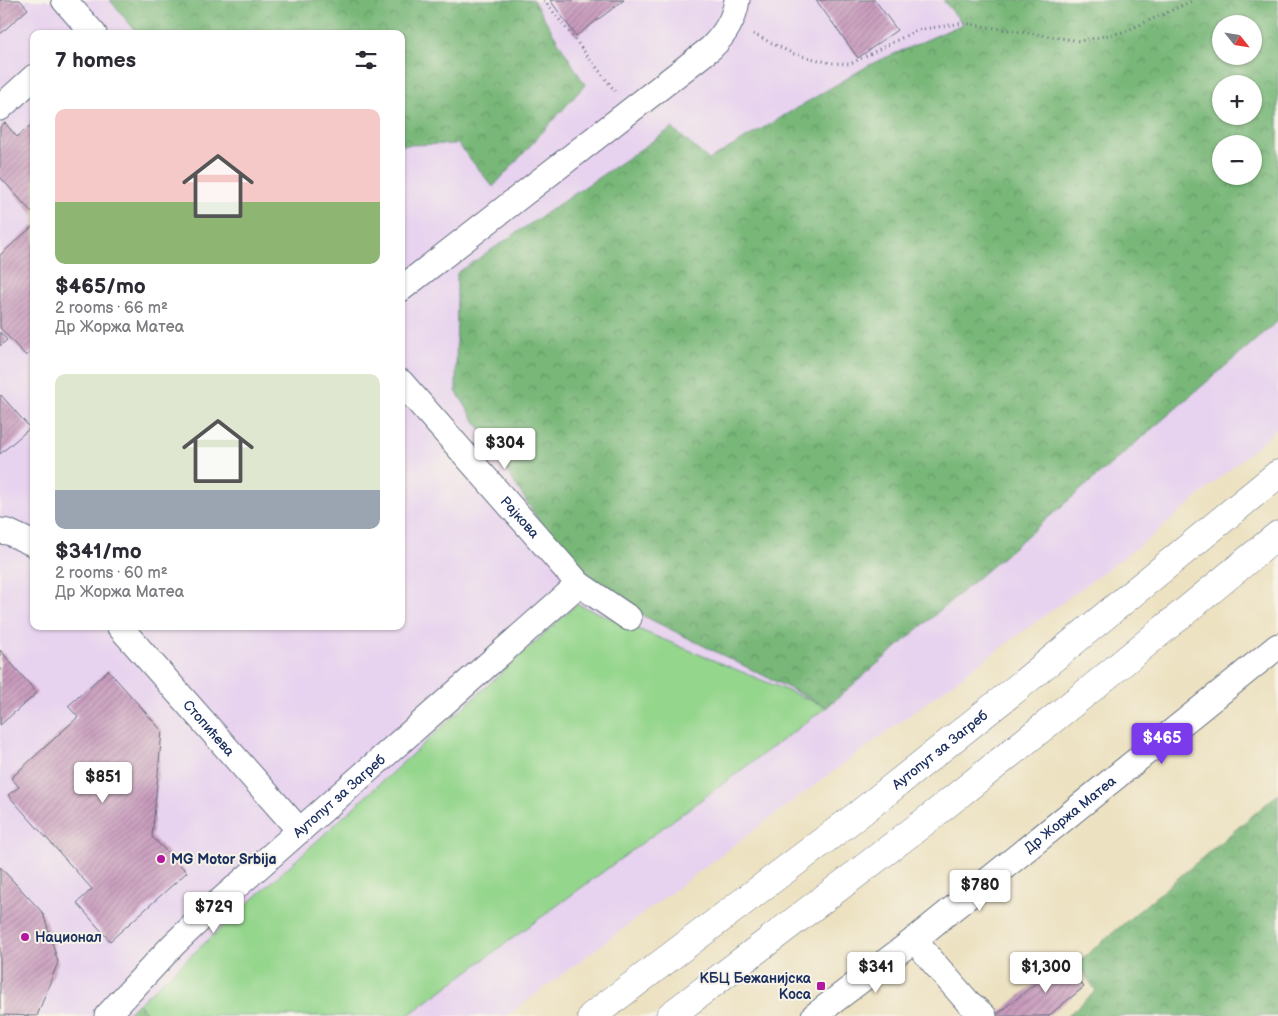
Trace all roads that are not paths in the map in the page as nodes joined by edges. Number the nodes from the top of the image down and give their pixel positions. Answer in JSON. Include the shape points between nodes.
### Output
{"nodes":[{"id":1,"x":64,"y":0,"type":"edge"},
{"id":2,"x":734,"y":11,"type":"edge"},
{"id":3,"x":87,"y":30,"type":"edge"},
{"id":4,"x":30,"y":81,"type":"edge"},
{"id":5,"x":0,"y":108,"type":"edge"},
{"id":6,"x":405,"y":287,"type":"edge"},
{"id":7,"x":405,"y":387,"type":"edge"},
{"id":8,"x":1278,"y":474,"type":"edge"},
{"id":9,"x":0,"y":531,"type":"edge"},
{"id":10,"x":1278,"y":535,"type":"edge"},
{"id":11,"x":30,"y":542,"type":"edge"},
{"id":12,"x":579,"y":584,"type":"junction"},
{"id":13,"x":629,"y":618,"type":"dead end"},
{"id":14,"x":123,"y":630,"type":"edge"},
{"id":15,"x":1278,"y":646,"type":"edge"},
{"id":16,"x":300,"y":831,"type":"junction"},
{"id":17,"x":914,"y":940,"type":"junction"},
{"id":18,"x":106,"y":1016,"type":"edge"},
{"id":19,"x":592,"y":1016,"type":"edge"},
{"id":20,"x":670,"y":1016,"type":"edge"},
{"id":21,"x":814,"y":1016,"type":"edge"},
{"id":22,"x":984,"y":1016,"type":"edge"}],
"edges":[{"from":1,"to":3,"type":"street"},
{"from":2,"to":6,"type":"street","via":[[724,34],[711,48]]},
{"from":4,"to":5,"type":"street"},
{"from":7,"to":12,"type":"street","name":"Рајкова"},
{"from":8,"to":19,"type":"highway","name":"Аутопут за Загреб","via":[[860,814]]},
{"from":9,"to":11,"type":"street"},
{"from":10,"to":20,"type":"highway","via":[[927,820]]},
{"from":12,"to":13,"type":"street","name":"Рајкова"},
{"from":12,"to":16,"type":"street","name":"Аутопут за Загреб"},
{"from":14,"to":16,"type":"street","name":"Стопићева"},
{"from":15,"to":17,"type":"street","name":"Др Жоржа Матеа"},
{"from":16,"to":18,"type":"street","name":"Аутопут за Загреб","via":[[173,945]]},
{"from":17,"to":21,"type":"street","name":"Др Жоржа Матеа"},
{"from":17,"to":22,"type":"street"}]}
